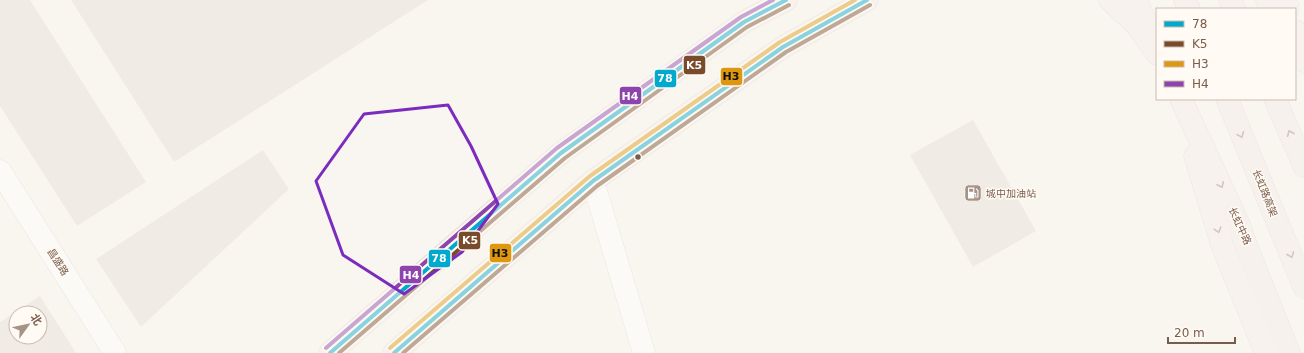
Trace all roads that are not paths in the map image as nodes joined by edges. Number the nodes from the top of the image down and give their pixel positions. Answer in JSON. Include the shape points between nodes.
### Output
{"nodes":[{"id":1,"x":786,"y":0,"type":"edge"},
{"id":2,"x":868,"y":0,"type":"edge"},
{"id":3,"x":1110,"y":0,"type":"edge"},
{"id":4,"x":1136,"y":0,"type":"edge"},
{"id":5,"x":1296,"y":34,"type":"edge"},
{"id":6,"x":1156,"y":44,"type":"edge"},
{"id":7,"x":1156,"y":53,"type":"edge"},
{"id":8,"x":1296,"y":60,"type":"edge"},
{"id":9,"x":1304,"y":61,"type":"edge"},
{"id":10,"x":1304,"y":77,"type":"edge"},
{"id":11,"x":1177,"y":100,"type":"edge"},
{"id":12,"x":1182,"y":100,"type":"edge"},
{"id":13,"x":1226,"y":100,"type":"edge"},
{"id":14,"x":1275,"y":100,"type":"edge"},
{"id":15,"x":1304,"y":166,"type":"edge"},
{"id":16,"x":0,"y":171,"type":"edge"},
{"id":17,"x":593,"y":181,"type":"junction"},
{"id":18,"x":1233,"y":212,"type":"junction"},
{"id":19,"x":1304,"y":287,"type":"edge"},
{"id":20,"x":115,"y":353,"type":"edge"},
{"id":21,"x":330,"y":353,"type":"edge"},
{"id":22,"x":394,"y":353,"type":"edge"},
{"id":23,"x":644,"y":353,"type":"edge"},
{"id":24,"x":1266,"y":353,"type":"edge"},
{"id":25,"x":1289,"y":353,"type":"edge"},
{"id":26,"x":1298,"y":353,"type":"edge"}],
"edges":[{"from":1,"to":21,"type":"main road","via":[[744,22],[561,153]]},
{"from":2,"to":17,"type":"main road","via":[[783,47]]},
{"from":3,"to":7,"type":"main road","via":[[1137,25]]},
{"from":4,"to":6,"type":"main road"},
{"from":5,"to":9,"type":"main road"},
{"from":8,"to":10,"type":"main road"},
{"from":11,"to":24,"type":"main road","one_way":true,"via":[[1222,245]]},
{"from":12,"to":18,"type":"main road","name":"长虹中路","one_way":true},
{"from":13,"to":19,"type":"highway","name":"长虹路高架","one_way":true},
{"from":15,"to":14,"type":"highway","one_way":true},
{"from":16,"to":20,"type":"street","name":"昌盛路"},
{"from":17,"to":22,"type":"main road"},
{"from":17,"to":23,"type":"street"},
{"from":18,"to":25,"type":"highway"},
{"from":18,"to":26,"type":"main road","name":"长虹中路"}]}
